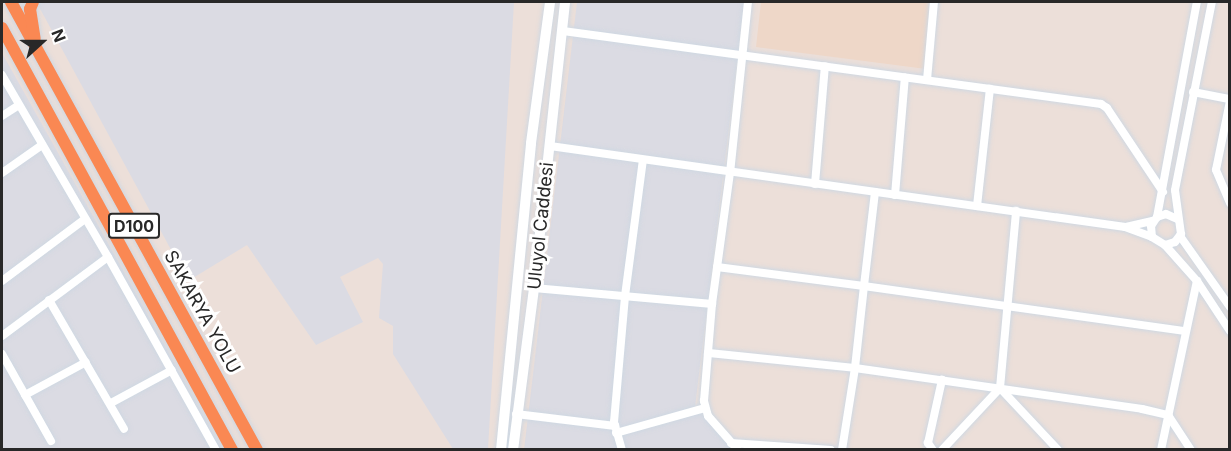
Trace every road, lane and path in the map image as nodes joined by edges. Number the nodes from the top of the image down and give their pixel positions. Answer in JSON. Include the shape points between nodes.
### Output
{"nodes":[{"id":1,"x":11,"y":2,"type":"edge"},
{"id":2,"x":33,"y":2,"type":"edge"},
{"id":3,"x":550,"y":2,"type":"edge"},
{"id":4,"x":565,"y":2,"type":"edge"},
{"id":5,"x":748,"y":2,"type":"edge"},
{"id":6,"x":934,"y":2,"type":"edge"},
{"id":7,"x":1197,"y":2,"type":"edge"},
{"id":8,"x":1212,"y":2,"type":"edge"},
{"id":9,"x":2,"y":28,"type":"edge"},
{"id":10,"x":563,"y":31,"type":"junction"},
{"id":11,"x":2,"y":46,"type":"edge"},
{"id":12,"x":36,"y":46,"type":"junction"},
{"id":13,"x":742,"y":55,"type":"junction"},
{"id":14,"x":825,"y":66,"type":"junction"},
{"id":15,"x":2,"y":75,"type":"edge"},
{"id":16,"x":905,"y":77,"type":"junction"},
{"id":17,"x":927,"y":80,"type":"junction"},
{"id":18,"x":35,"y":88,"type":"junction"},
{"id":19,"x":990,"y":89,"type":"junction"},
{"id":20,"x":1193,"y":92,"type":"junction"},
{"id":21,"x":1230,"y":100,"type":"edge"},
{"id":22,"x":19,"y":105,"type":"junction"},
{"id":23,"x":2,"y":116,"type":"edge"},
{"id":24,"x":42,"y":145,"type":"junction"},
{"id":25,"x":550,"y":146,"type":"junction"},
{"id":26,"x":643,"y":160,"type":"junction"},
{"id":27,"x":2,"y":173,"type":"edge"},
{"id":28,"x":730,"y":173,"type":"junction"},
{"id":29,"x":815,"y":184,"type":"junction"},
{"id":30,"x":875,"y":192,"type":"junction"},
{"id":31,"x":1163,"y":192,"type":"junction"},
{"id":32,"x":895,"y":195,"type":"junction"},
{"id":33,"x":1230,"y":203,"type":"edge"},
{"id":34,"x":976,"y":206,"type":"junction"},
{"id":35,"x":1016,"y":211,"type":"junction"},
{"id":36,"x":86,"y":219,"type":"junction"},
{"id":37,"x":1155,"y":219,"type":"junction"},
{"id":38,"x":1177,"y":219,"type":"junction"},
{"id":39,"x":1125,"y":227,"type":"junction"},
{"id":40,"x":1180,"y":236,"type":"junction"},
{"id":41,"x":1152,"y":237,"type":"junction"},
{"id":42,"x":1165,"y":245,"type":"junction"},
{"id":43,"x":108,"y":257,"type":"junction"},
{"id":44,"x":717,"y":267,"type":"junction"},
{"id":45,"x":2,"y":281,"type":"edge"},
{"id":46,"x":1197,"y":281,"type":"junction"},
{"id":47,"x":864,"y":286,"type":"junction"},
{"id":48,"x":534,"y":288,"type":"junction"},
{"id":49,"x":625,"y":296,"type":"junction"},
{"id":50,"x":49,"y":300,"type":"junction"},
{"id":51,"x":712,"y":304,"type":"junction"},
{"id":52,"x":1006,"y":306,"type":"junction"},
{"id":53,"x":1230,"y":307,"type":"edge"},
{"id":54,"x":1185,"y":331,"type":"junction"},
{"id":55,"x":1230,"y":331,"type":"edge"},
{"id":56,"x":2,"y":336,"type":"edge"},
{"id":57,"x":708,"y":353,"type":"junction"},
{"id":58,"x":2,"y":354,"type":"edge"},
{"id":59,"x":86,"y":362,"type":"junction"},
{"id":60,"x":855,"y":368,"type":"junction"},
{"id":61,"x":172,"y":370,"type":"junction"},
{"id":62,"x":942,"y":380,"type":"junction"},
{"id":63,"x":1000,"y":388,"type":"junction"},
{"id":64,"x":25,"y":395,"type":"junction"},
{"id":65,"x":111,"y":403,"type":"junction"},
{"id":66,"x":705,"y":408,"type":"junction"},
{"id":67,"x":516,"y":414,"type":"junction"},
{"id":68,"x":1168,"y":415,"type":"junction"},
{"id":69,"x":124,"y":429,"type":"dead end"},
{"id":70,"x":616,"y":429,"type":"junction"},
{"id":71,"x":51,"y":441,"type":"dead end"},
{"id":72,"x":731,"y":443,"type":"junction"},
{"id":73,"x":216,"y":450,"type":"edge"},
{"id":74,"x":232,"y":450,"type":"edge"},
{"id":75,"x":257,"y":450,"type":"edge"},
{"id":76,"x":501,"y":450,"type":"edge"},
{"id":77,"x":513,"y":450,"type":"edge"},
{"id":78,"x":622,"y":450,"type":"edge"},
{"id":79,"x":738,"y":450,"type":"edge"},
{"id":80,"x":831,"y":450,"type":"edge"},
{"id":81,"x":842,"y":450,"type":"edge"},
{"id":82,"x":933,"y":450,"type":"edge"},
{"id":83,"x":942,"y":450,"type":"edge"},
{"id":84,"x":1058,"y":450,"type":"edge"},
{"id":85,"x":1161,"y":450,"type":"edge"},
{"id":86,"x":1191,"y":450,"type":"edge"}],
"edges":[{"from":1,"to":12,"type":"highway","name":"SAKARYA YOLU","number":"D100"},
{"from":2,"to":12,"type":"highway","via":[[30,9]]},
{"from":3,"to":76,"type":"main road","name":"Uluyol Caddesi","via":[[531,143]]},
{"from":4,"to":10,"type":"main road","name":"Uluyol Caddesi"},
{"from":5,"to":13,"type":"street"},
{"from":6,"to":17,"type":"street"},
{"from":7,"to":31,"type":"street"},
{"from":8,"to":20,"type":"street"},
{"from":9,"to":18,"type":"highway","number":"D100"},
{"from":10,"to":13,"type":"street"},
{"from":10,"to":25,"type":"main road","name":"Uluyol Caddesi"},
{"from":11,"to":18,"type":"highway"},
{"from":12,"to":75,"type":"highway","name":"SAKARYA YOLU","number":"D100"},
{"from":13,"to":14,"type":"street"},
{"from":13,"to":28,"type":"street"},
{"from":14,"to":16,"type":"street"},
{"from":14,"to":29,"type":"street"},
{"from":15,"to":22,"type":"street"},
{"from":16,"to":17,"type":"street"},
{"from":16,"to":32,"type":"street"},
{"from":17,"to":19,"type":"street"},
{"from":18,"to":74,"type":"highway","number":"D100"},
{"from":19,"to":31,"type":"street","via":[[1101,104]]},
{"from":19,"to":34,"type":"street"},
{"from":20,"to":21,"type":"street"},
{"from":20,"to":38,"type":"street","via":[[1175,190]]},
{"from":21,"to":33,"type":"street","via":[[1216,170]]},
{"from":22,"to":23,"type":"street"},
{"from":22,"to":24,"type":"street"},
{"from":24,"to":27,"type":"street"},
{"from":24,"to":36,"type":"street"},
{"from":25,"to":26,"type":"street"},
{"from":25,"to":48,"type":"main road","name":"Uluyol Caddesi"},
{"from":26,"to":28,"type":"street"},
{"from":26,"to":49,"type":"street"},
{"from":28,"to":29,"type":"street"},
{"from":28,"to":44,"type":"street"},
{"from":29,"to":30,"type":"street"},
{"from":30,"to":32,"type":"street"},
{"from":30,"to":47,"type":"street"},
{"from":31,"to":37,"type":"street"},
{"from":32,"to":34,"type":"street"},
{"from":34,"to":35,"type":"street"},
{"from":35,"to":39,"type":"street"},
{"from":35,"to":52,"type":"street"},
{"from":36,"to":43,"type":"street"},
{"from":36,"to":45,"type":"street"},
{"from":37,"to":38,"type":"street","via":[[1166,214]]},
{"from":37,"to":39,"type":"street"},
{"from":37,"to":41,"type":"street"},
{"from":38,"to":40,"type":"street","via":[[1182,230]]},
{"from":39,"to":41,"type":"street"},
{"from":40,"to":42,"type":"street"},
{"from":40,"to":53,"type":"street"},
{"from":41,"to":42,"type":"street"},
{"from":42,"to":46,"type":"street"},
{"from":43,"to":50,"type":"street"},
{"from":43,"to":61,"type":"street"},
{"from":44,"to":47,"type":"street"},
{"from":44,"to":51,"type":"street"},
{"from":46,"to":54,"type":"street"},
{"from":46,"to":55,"type":"street"},
{"from":47,"to":52,"type":"street"},
{"from":47,"to":60,"type":"street"},
{"from":48,"to":49,"type":"street"},
{"from":48,"to":67,"type":"main road","name":"Uluyol Caddesi"},
{"from":49,"to":51,"type":"street"},
{"from":49,"to":70,"type":"street"},
{"from":50,"to":56,"type":"street"},
{"from":50,"to":59,"type":"street"},
{"from":51,"to":57,"type":"street"},
{"from":52,"to":54,"type":"street"},
{"from":52,"to":63,"type":"street"},
{"from":54,"to":68,"type":"street"},
{"from":57,"to":60,"type":"street"},
{"from":57,"to":66,"type":"street"},
{"from":58,"to":64,"type":"street"},
{"from":59,"to":64,"type":"street"},
{"from":59,"to":65,"type":"street"},
{"from":60,"to":62,"type":"street"},
{"from":60,"to":81,"type":"street"},
{"from":61,"to":65,"type":"street"},
{"from":61,"to":73,"type":"street"},
{"from":62,"to":63,"type":"street"},
{"from":62,"to":82,"type":"street","via":[[928,443]]},
{"from":63,"to":68,"type":"street"},
{"from":63,"to":83,"type":"street"},
{"from":63,"to":84,"type":"street"},
{"from":64,"to":71,"type":"street"},
{"from":65,"to":69,"type":"street"},
{"from":66,"to":70,"type":"street"},
{"from":66,"to":72,"type":"street"},
{"from":67,"to":70,"type":"street"},
{"from":67,"to":77,"type":"main road","name":"Uluyol Caddesi"},
{"from":68,"to":85,"type":"street"},
{"from":68,"to":86,"type":"street"},
{"from":70,"to":78,"type":"street"},
{"from":72,"to":79,"type":"street"},
{"from":72,"to":80,"type":"street"}]}
